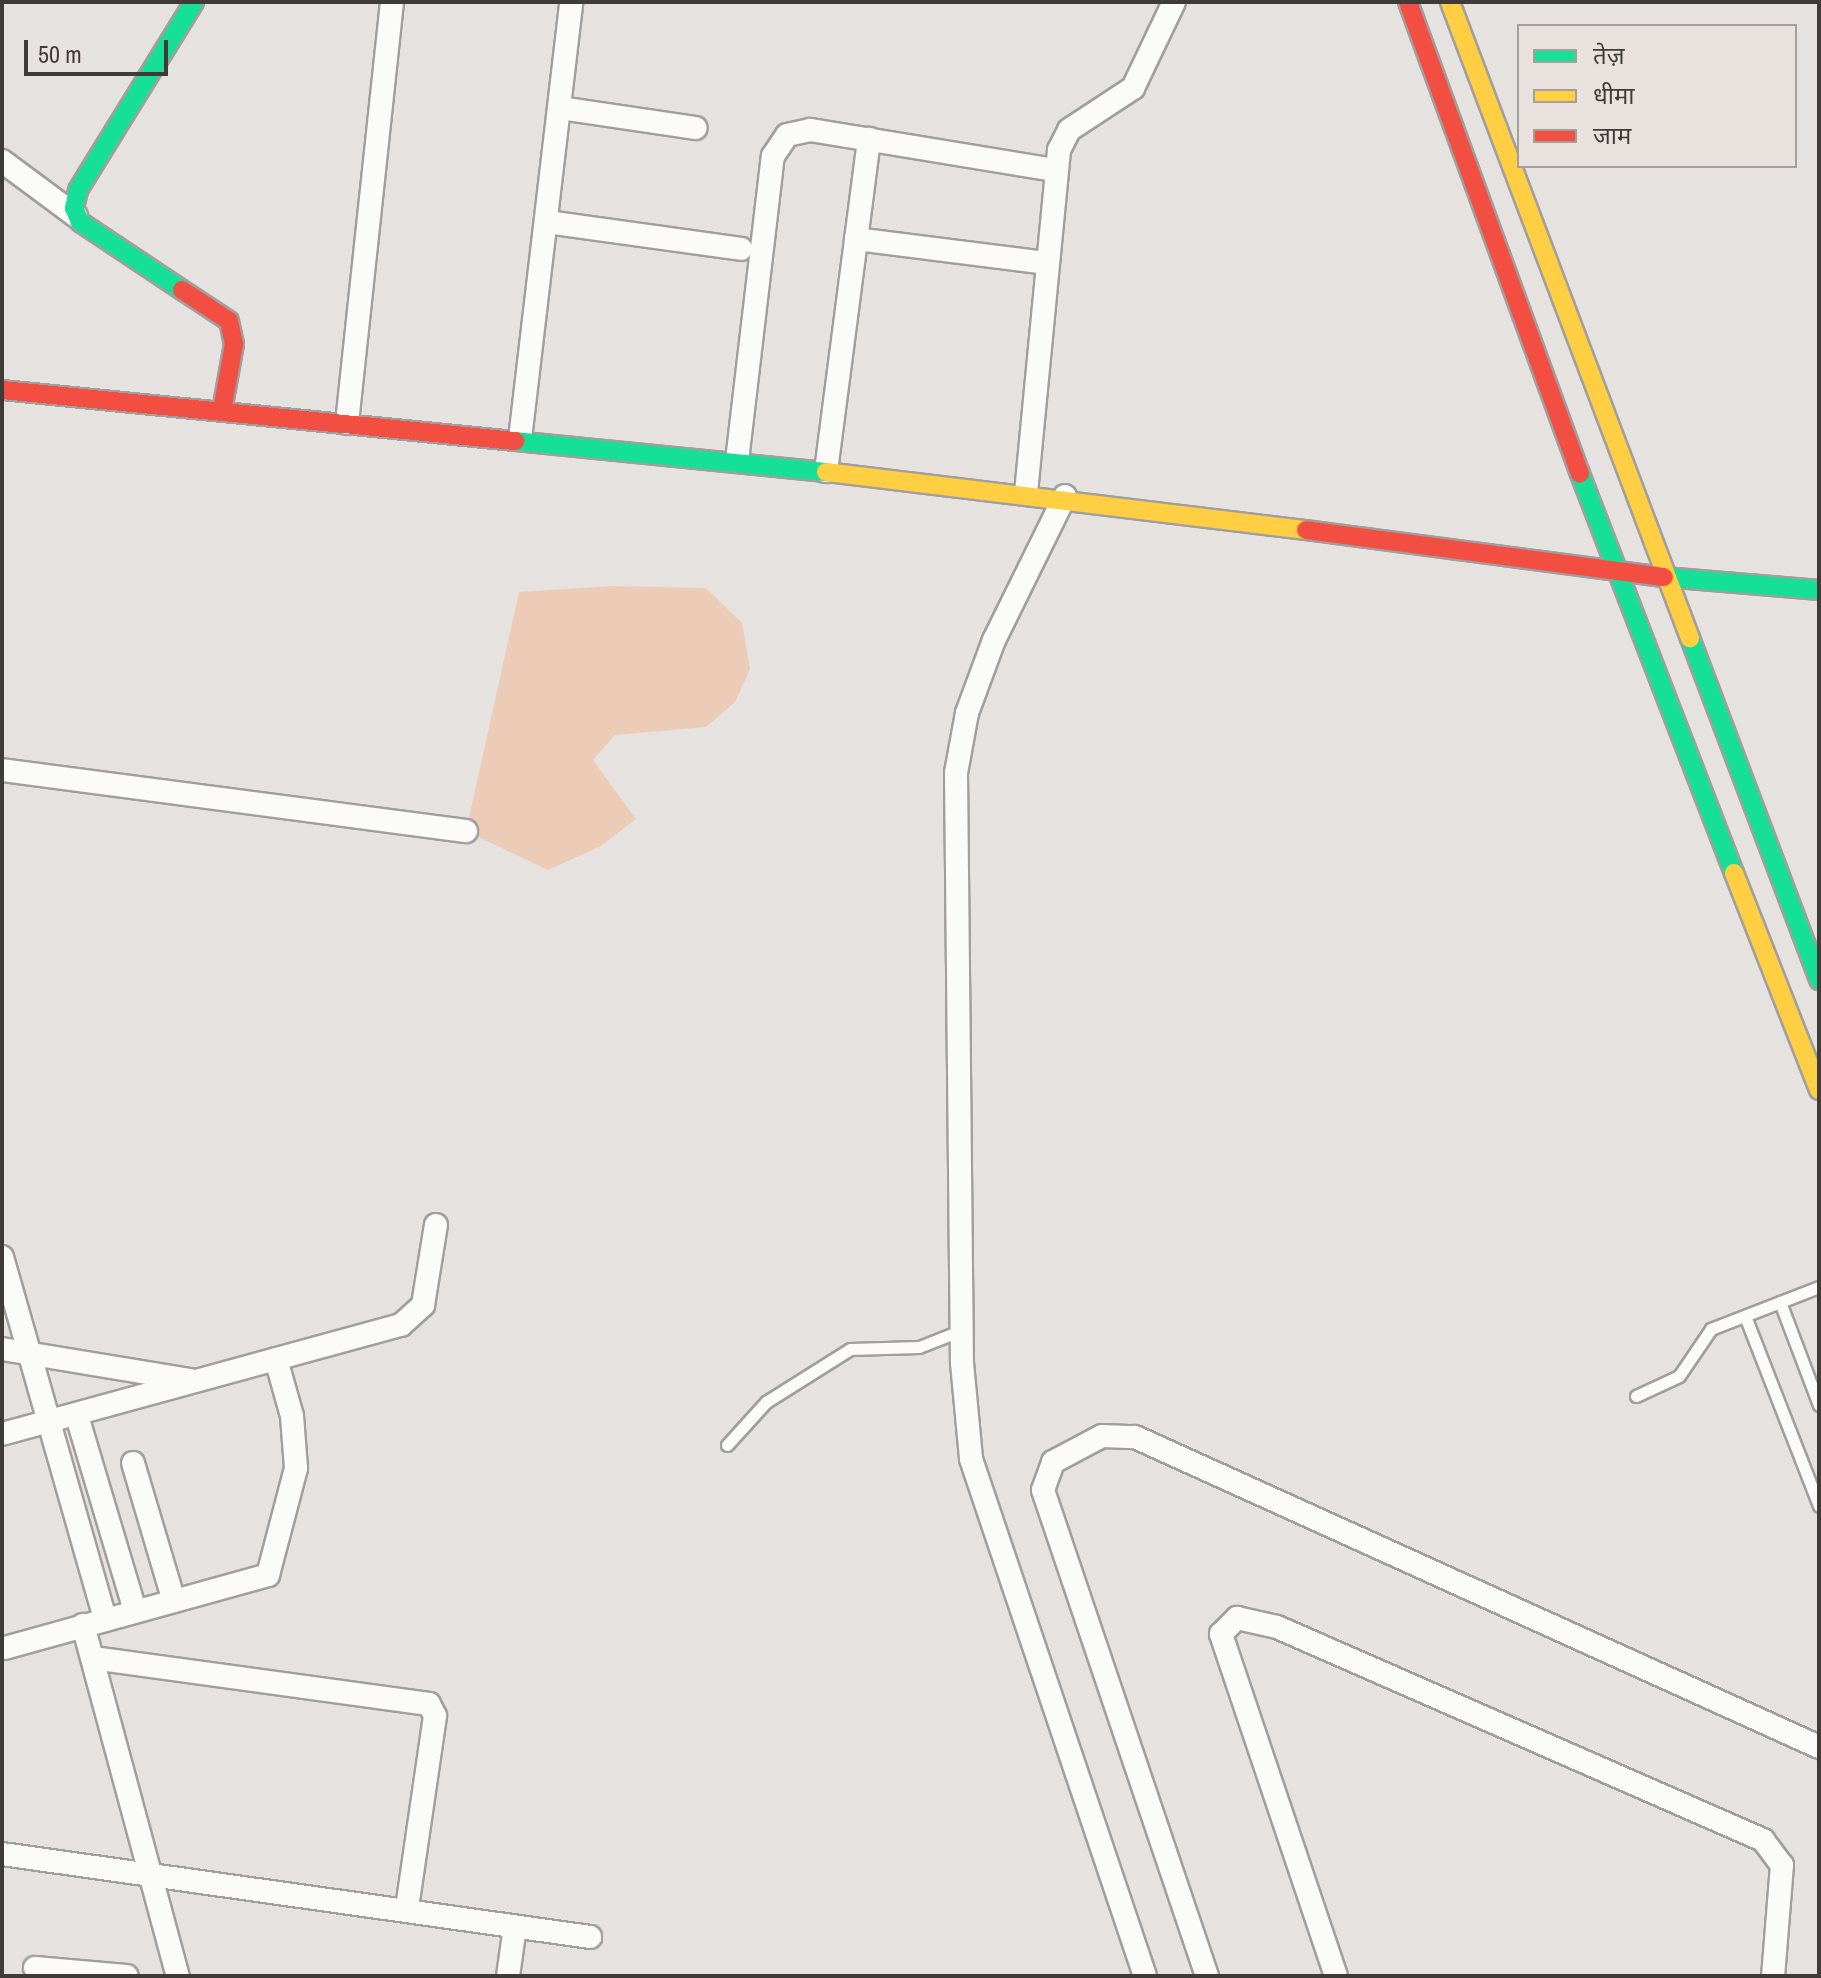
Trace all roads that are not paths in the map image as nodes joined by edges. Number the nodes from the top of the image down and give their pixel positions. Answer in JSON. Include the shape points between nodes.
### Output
{"nodes":[{"id":1,"x":194,"y":2,"type":"edge"},
{"id":2,"x":392,"y":2,"type":"edge"},
{"id":3,"x":571,"y":2,"type":"edge"},
{"id":4,"x":1174,"y":2,"type":"edge"},
{"id":5,"x":1408,"y":2,"type":"edge"},
{"id":6,"x":1450,"y":2,"type":"edge"},
{"id":7,"x":560,"y":108,"type":"junction"},
{"id":8,"x":696,"y":128,"type":"dead end"},
{"id":9,"x":869,"y":139,"type":"junction"},
{"id":10,"x":2,"y":161,"type":"edge"},
{"id":11,"x":1055,"y":170,"type":"junction"},
{"id":12,"x":76,"y":216,"type":"junction"},
{"id":13,"x":547,"y":222,"type":"junction"},
{"id":14,"x":856,"y":239,"type":"junction"},
{"id":15,"x":741,"y":249,"type":"dead end"},
{"id":16,"x":1046,"y":263,"type":"junction"},
{"id":17,"x":2,"y":390,"type":"edge"},
{"id":18,"x":222,"y":411,"type":"junction"},
{"id":19,"x":347,"y":423,"type":"junction"},
{"id":20,"x":520,"y":439,"type":"junction"},
{"id":21,"x":737,"y":461,"type":"junction"},
{"id":22,"x":826,"y":471,"type":"junction"},
{"id":23,"x":1026,"y":493,"type":"junction"},
{"id":24,"x":1065,"y":496,"type":"junction"},
{"id":25,"x":1616,"y":573,"type":"junction"},
{"id":26,"x":1663,"y":576,"type":"junction"},
{"id":27,"x":1819,"y":590,"type":"edge"},
{"id":28,"x":2,"y":770,"type":"edge"},
{"id":29,"x":466,"y":831,"type":"dead end"},
{"id":30,"x":1819,"y":980,"type":"edge"},
{"id":31,"x":1819,"y":1090,"type":"edge"},
{"id":32,"x":436,"y":1225,"type":"dead end"},
{"id":33,"x":2,"y":1257,"type":"edge"},
{"id":34,"x":1819,"y":1287,"type":"edge"},
{"id":35,"x":1780,"y":1302,"type":"junction"},
{"id":36,"x":1745,"y":1316,"type":"junction"},
{"id":37,"x":963,"y":1330,"type":"junction"},
{"id":38,"x":2,"y":1349,"type":"edge"},
{"id":39,"x":29,"y":1352,"type":"junction"},
{"id":40,"x":276,"y":1359,"type":"junction"},
{"id":41,"x":198,"y":1381,"type":"junction"},
{"id":42,"x":1636,"y":1396,"type":"dead end"},
{"id":43,"x":1819,"y":1405,"type":"edge"},
{"id":44,"x":77,"y":1416,"type":"junction"},
{"id":45,"x":47,"y":1423,"type":"junction"},
{"id":46,"x":2,"y":1434,"type":"edge"},
{"id":47,"x":727,"y":1445,"type":"dead end"},
{"id":48,"x":133,"y":1463,"type":"dead end"},
{"id":49,"x":1819,"y":1506,"type":"edge"},
{"id":50,"x":174,"y":1601,"type":"junction"},
{"id":51,"x":135,"y":1610,"type":"junction"},
{"id":52,"x":94,"y":1621,"type":"junction"},
{"id":53,"x":5,"y":1648,"type":"dead end"},
{"id":54,"x":93,"y":1658,"type":"junction"},
{"id":55,"x":1819,"y":1747,"type":"edge"},
{"id":56,"x":2,"y":1854,"type":"edge"},
{"id":57,"x":153,"y":1879,"type":"junction"},
{"id":58,"x":407,"y":1909,"type":"junction"},
{"id":59,"x":515,"y":1927,"type":"junction"},
{"id":60,"x":590,"y":1937,"type":"dead end"},
{"id":61,"x":35,"y":1968,"type":"dead end"},
{"id":62,"x":127,"y":1976,"type":"edge"},
{"id":63,"x":178,"y":1976,"type":"edge"},
{"id":64,"x":508,"y":1976,"type":"edge"},
{"id":65,"x":1145,"y":1976,"type":"edge"},
{"id":66,"x":1207,"y":1976,"type":"edge"},
{"id":67,"x":1336,"y":1976,"type":"edge"},
{"id":68,"x":1773,"y":1976,"type":"edge"}],
"edges":[{"from":1,"to":12,"type":"street","via":[[78,190]]},
{"from":2,"to":19,"type":"street"},
{"from":3,"to":7,"type":"street"},
{"from":4,"to":11,"type":"street","via":[[1133,88],[1069,130]]},
{"from":5,"to":25,"type":"street"},
{"from":6,"to":26,"type":"street"},
{"from":7,"to":8,"type":"street"},
{"from":7,"to":13,"type":"street"},
{"from":9,"to":11,"type":"street"},
{"from":9,"to":14,"type":"street"},
{"from":9,"to":21,"type":"street","via":[[795,131],[773,156]]},
{"from":10,"to":12,"type":"street"},
{"from":11,"to":16,"type":"street"},
{"from":12,"to":18,"type":"street","via":[[229,321],[234,344]]},
{"from":13,"to":15,"type":"street"},
{"from":13,"to":20,"type":"street"},
{"from":14,"to":16,"type":"street"},
{"from":14,"to":22,"type":"street"},
{"from":16,"to":23,"type":"street"},
{"from":17,"to":18,"type":"street"},
{"from":18,"to":19,"type":"street"},
{"from":19,"to":20,"type":"street"},
{"from":20,"to":21,"type":"street"},
{"from":21,"to":22,"type":"street"},
{"from":22,"to":23,"type":"street"},
{"from":23,"to":24,"type":"street"},
{"from":24,"to":25,"type":"street"},
{"from":24,"to":37,"type":"street","via":[[994,640],[967,713],[956,773]]},
{"from":25,"to":26,"type":"street"},
{"from":25,"to":31,"type":"street"},
{"from":26,"to":27,"type":"street"},
{"from":26,"to":30,"type":"street"},
{"from":28,"to":29,"type":"street"},
{"from":32,"to":40,"type":"street","via":[[417,1315]]},
{"from":33,"to":39,"type":"street"},
{"from":34,"to":35,"type":"lane"},
{"from":35,"to":36,"type":"lane"},
{"from":35,"to":43,"type":"lane"},
{"from":36,"to":42,"type":"lane","via":[[1711,1329],[1679,1376]]},
{"from":36,"to":49,"type":"lane"},
{"from":37,"to":47,"type":"lane","via":[[919,1347],[850,1349],[766,1402]]},
{"from":37,"to":65,"type":"street","via":[[971,1459]]},
{"from":38,"to":39,"type":"street"},
{"from":39,"to":41,"type":"street"},
{"from":39,"to":45,"type":"street"},
{"from":40,"to":41,"type":"street"},
{"from":40,"to":50,"type":"street","via":[[292,1416],[296,1468],[275,1562],[259,1583]]},
{"from":41,"to":44,"type":"street"},
{"from":44,"to":45,"type":"street"},
{"from":44,"to":51,"type":"street"},
{"from":45,"to":46,"type":"street"},
{"from":45,"to":52,"type":"street"},
{"from":48,"to":50,"type":"street"},
{"from":50,"to":51,"type":"street"},
{"from":51,"to":52,"type":"street"},
{"from":52,"to":53,"type":"street"},
{"from":52,"to":54,"type":"street"},
{"from":54,"to":57,"type":"street"},
{"from":54,"to":58,"type":"street","via":[[429,1704],[435,1716]]},
{"from":55,"to":66,"type":"street","via":[[1135,1437],[1102,1436],[1053,1462],[1043,1490]]},
{"from":56,"to":57,"type":"street"},
{"from":57,"to":58,"type":"street"},
{"from":57,"to":63,"type":"street"},
{"from":58,"to":59,"type":"street"},
{"from":59,"to":60,"type":"street"},
{"from":59,"to":64,"type":"street"},
{"from":61,"to":62,"type":"street"},
{"from":67,"to":68,"type":"street","via":[[1221,1634],[1237,1618],[1277,1627],[1763,1840],[1782,1865]]}]}
